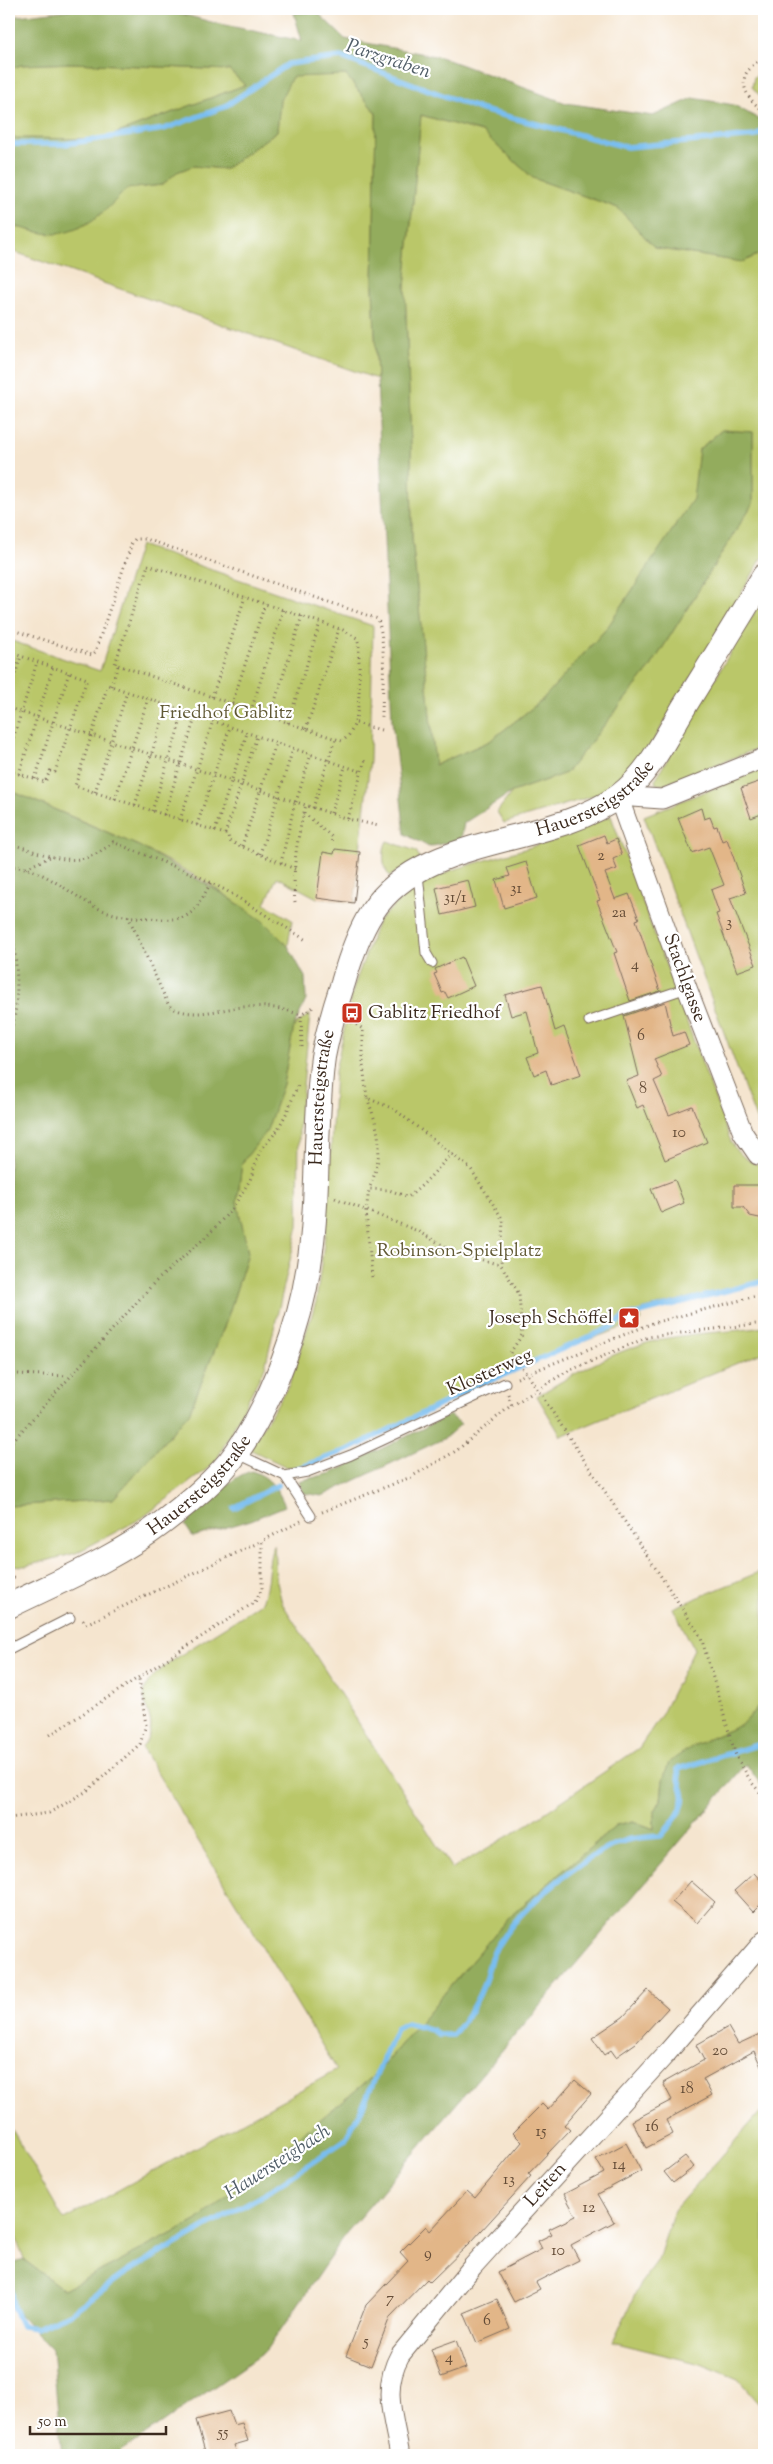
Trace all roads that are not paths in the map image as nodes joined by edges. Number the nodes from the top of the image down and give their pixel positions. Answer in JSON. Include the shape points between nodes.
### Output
{"nodes":[{"id":1,"x":764,"y":576,"type":"edge"},
{"id":2,"x":764,"y":758,"type":"edge"},
{"id":3,"x":618,"y":796,"type":"junction"},
{"id":4,"x":418,"y":872,"type":"junction"},
{"id":5,"x":432,"y":962,"type":"dead end"},
{"id":6,"x":687,"y":988,"type":"junction"},
{"id":7,"x":589,"y":1021,"type":"dead end"},
{"id":8,"x":761,"y":1156,"type":"edge"},
{"id":9,"x":506,"y":1383,"type":"road end"},
{"id":10,"x":236,"y":1453,"type":"junction"},
{"id":11,"x":285,"y":1476,"type":"junction"},
{"id":12,"x":311,"y":1516,"type":"road end"},
{"id":13,"x":9,"y":1606,"type":"edge"},
{"id":14,"x":70,"y":1618,"type":"road end"},
{"id":15,"x":9,"y":1649,"type":"edge"},
{"id":16,"x":764,"y":1941,"type":"edge"},
{"id":17,"x":400,"y":2455,"type":"edge"}],
"edges":[{"from":1,"to":3,"type":"street","name":"Hauersteigstraße","via":[[650,763]]},
{"from":2,"to":3,"type":"street","via":[[662,799]]},
{"from":3,"to":4,"type":"street","name":"Hauersteigstraße","via":[[561,824],[440,859]]},
{"from":3,"to":6,"type":"street","name":"Stachlgasse"},
{"from":4,"to":5,"type":"lane","via":[[426,953]]},
{"from":4,"to":10,"type":"street","name":"Hauersteigstraße","via":[[381,898],[371,913],[354,949],[335,1009],[320,1086],[309,1266],[298,1317],[269,1393]]},
{"from":6,"to":7,"type":"lane"},
{"from":6,"to":8,"type":"street","name":"Stachlgasse","via":[[743,1134]]},
{"from":9,"to":11,"type":"lane","name":"Klosterweg","via":[[352,1455],[307,1472]]},
{"from":10,"to":11,"type":"lane"},
{"from":10,"to":13,"type":"street","name":"Hauersteigstraße","via":[[192,1497],[142,1537]]},
{"from":11,"to":12,"type":"lane"},
{"from":14,"to":15,"type":"lane"},
{"from":16,"to":17,"type":"street","name":"Leiten","via":[[473,2266],[400,2355],[388,2387]]}]}
